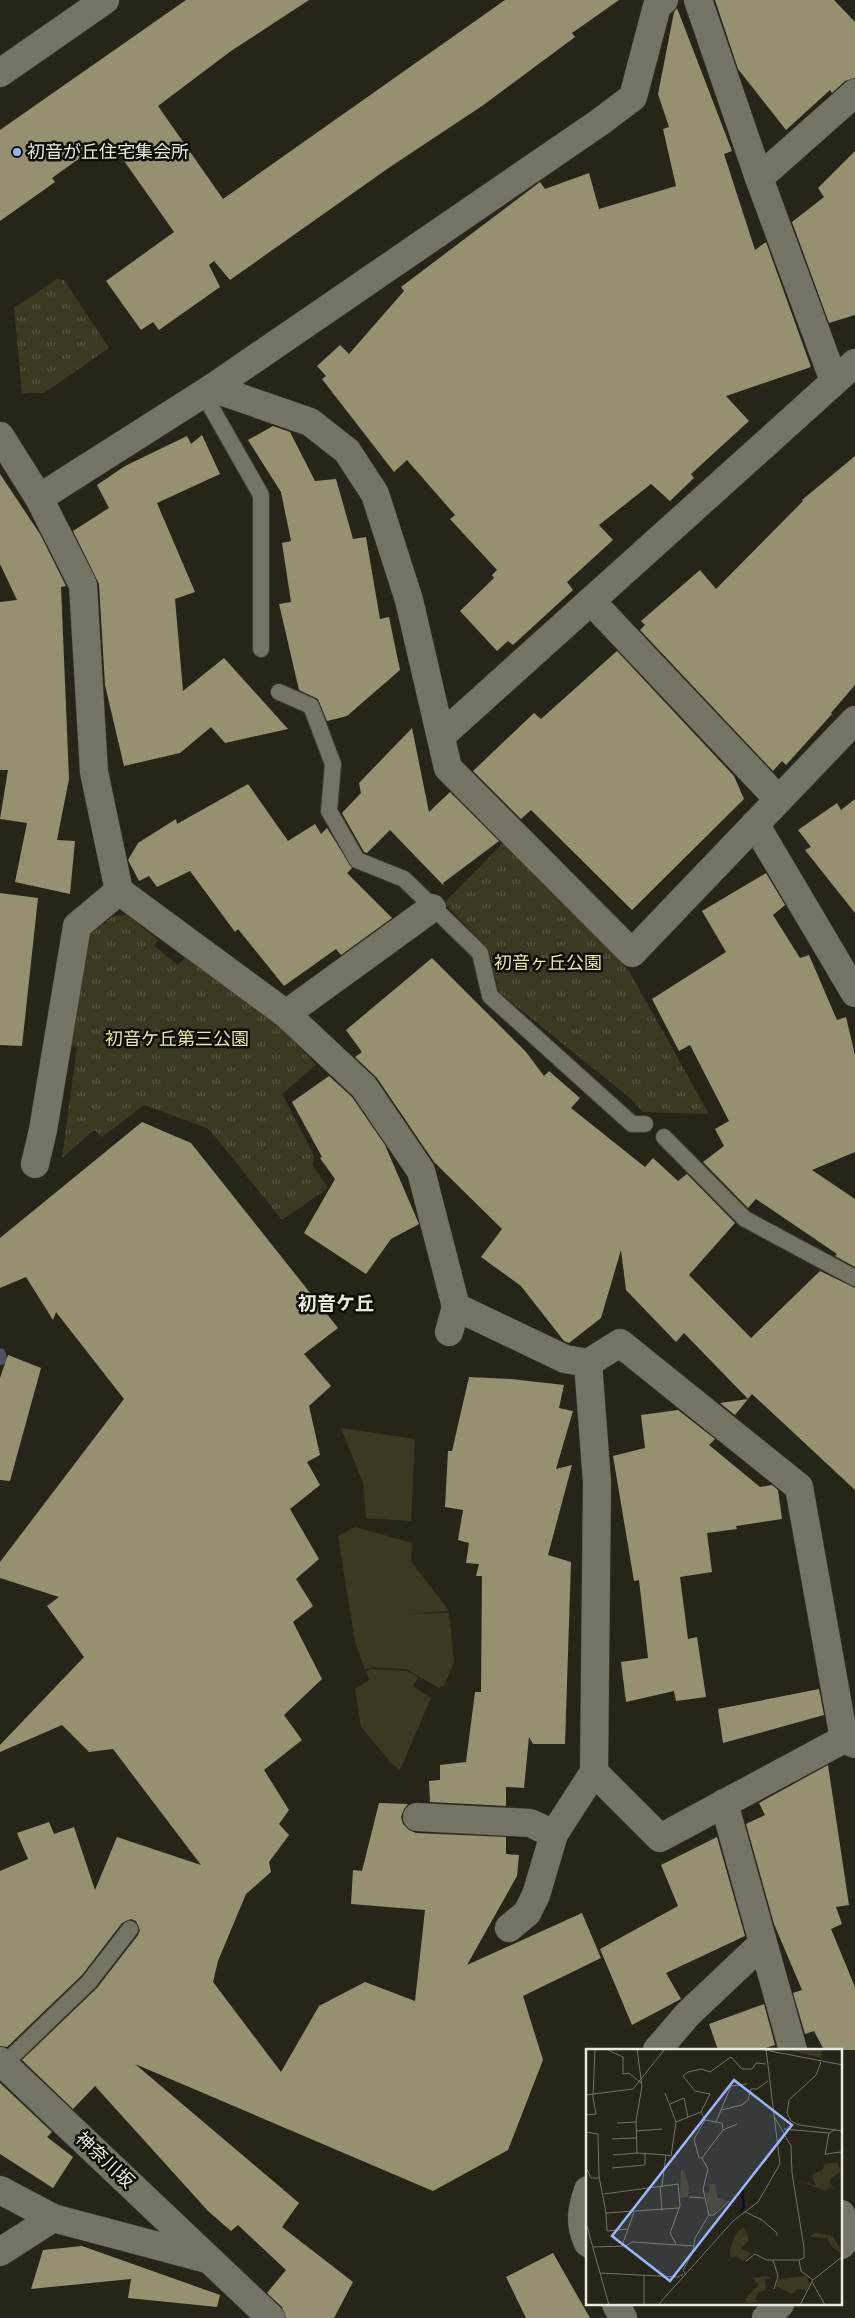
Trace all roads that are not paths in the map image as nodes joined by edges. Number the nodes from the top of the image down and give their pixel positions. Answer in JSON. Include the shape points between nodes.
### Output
{"nodes":[{"id":1,"x":105,"y":0,"type":"edge"},
{"id":2,"x":664,"y":0,"type":"edge"},
{"id":3,"x":698,"y":0,"type":"edge"},
{"id":4,"x":0,"y":73,"type":"edge"},
{"id":5,"x":855,"y":93,"type":"edge"},
{"id":6,"x":759,"y":178,"type":"junction"},
{"id":7,"x":855,"y":363,"type":"edge"},
{"id":8,"x":834,"y":381,"type":"junction"},
{"id":9,"x":207,"y":390,"type":"junction"},
{"id":10,"x":0,"y":436,"type":"edge"},
{"id":11,"x":39,"y":498,"type":"junction"},
{"id":12,"x":591,"y":601,"type":"junction"},
{"id":13,"x":261,"y":649,"type":"dead end"},
{"id":14,"x":279,"y":692,"type":"dead end"},
{"id":15,"x":855,"y":720,"type":"edge"},
{"id":16,"x":441,"y":736,"type":"junction"},
{"id":17,"x":778,"y":799,"type":"junction"},
{"id":18,"x":755,"y":824,"type":"junction"},
{"id":19,"x":119,"y":891,"type":"junction"},
{"id":20,"x":432,"y":908,"type":"junction"},
{"id":21,"x":855,"y":993,"type":"edge"},
{"id":22,"x":286,"y":1014,"type":"junction"},
{"id":23,"x":645,"y":1124,"type":"dead end"},
{"id":24,"x":664,"y":1137,"type":"dead end"},
{"id":25,"x":35,"y":1164,"type":"dead end"},
{"id":26,"x":855,"y":1278,"type":"edge"},
{"id":27,"x":588,"y":1362,"type":"junction"},
{"id":28,"x":849,"y":1742,"type":"edge"},
{"id":29,"x":594,"y":1772,"type":"junction"},
{"id":30,"x":724,"y":1803,"type":"junction"},
{"id":31,"x":417,"y":1816,"type":"dead end"},
{"id":32,"x":554,"y":1834,"type":"junction"},
{"id":33,"x":510,"y":1928,"type":"dead end"},
{"id":34,"x":130,"y":1929,"type":"dead end"},
{"id":35,"x":762,"y":1944,"type":"junction"},
{"id":36,"x":658,"y":2049,"type":"edge"},
{"id":37,"x":793,"y":2049,"type":"edge"},
{"id":38,"x":2,"y":2062,"type":"edge"},
{"id":39,"x":0,"y":2190,"type":"edge"},
{"id":40,"x":586,"y":2196,"type":"edge"},
{"id":41,"x":53,"y":2218,"type":"junction"},
{"id":42,"x":586,"y":2240,"type":"edge"},
{"id":43,"x":0,"y":2252,"type":"edge"},
{"id":44,"x":209,"y":2260,"type":"junction"},
{"id":45,"x":617,"y":2306,"type":"edge"},
{"id":46,"x":778,"y":2306,"type":"edge"},
{"id":47,"x":271,"y":2318,"type":"edge"},
{"id":48,"x":623,"y":2318,"type":"edge"},
{"id":49,"x":766,"y":2318,"type":"edge"}],
"edges":[{"from":1,"to":4,"type":"street"},
{"from":2,"to":9,"type":"street","via":[[657,6],[633,97]]},
{"from":3,"to":6,"type":"street"},
{"from":5,"to":6,"type":"street"},
{"from":6,"to":8,"type":"street"},
{"from":7,"to":8,"type":"street"},
{"from":8,"to":12,"type":"street"},
{"from":9,"to":11,"type":"street"},
{"from":9,"to":13,"type":"lane","via":[[261,495]]},
{"from":9,"to":16,"type":"street","via":[[310,422],[347,451],[375,494],[410,600]]},
{"from":10,"to":11,"type":"street"},
{"from":11,"to":19,"type":"street","via":[[83,585],[94,772]]},
{"from":12,"to":16,"type":"street"},
{"from":12,"to":17,"type":"street"},
{"from":14,"to":20,"type":"lane","via":[[311,706],[333,764],[329,812],[357,860],[404,879]]},
{"from":15,"to":17,"type":"street"},
{"from":16,"to":18,"type":"street","via":[[448,768],[632,953]]},
{"from":17,"to":18,"type":"street"},
{"from":18,"to":21,"type":"street"},
{"from":19,"to":22,"type":"street"},
{"from":19,"to":25,"type":"street","via":[[77,926]]},
{"from":20,"to":22,"type":"street"},
{"from":20,"to":23,"type":"lane","via":[[480,953],[490,996],[626,1120],[632,1124]]},
{"from":22,"to":27,"type":"street","via":[[364,1087],[421,1171],[453,1319],[565,1359]]},
{"from":24,"to":26,"type":"lane","via":[[745,1220]]},
{"from":27,"to":28,"type":"street","via":[[620,1343],[799,1487]]},
{"from":27,"to":29,"type":"street","via":[[597,1482]]},
{"from":28,"to":30,"type":"street"},
{"from":29,"to":30,"type":"street","via":[[660,1838]]},
{"from":29,"to":32,"type":"street"},
{"from":30,"to":35,"type":"street"},
{"from":31,"to":32,"type":"street","via":[[530,1823]]},
{"from":32,"to":33,"type":"street","via":[[528,1913]]},
{"from":34,"to":38,"type":"lane","via":[[89,1982]]},
{"from":35,"to":36,"type":"street","via":[[688,2014]]},
{"from":35,"to":37,"type":"street"},
{"from":38,"to":44,"type":"street","name":"神奈川坂","via":[[149,2190]]},
{"from":39,"to":41,"type":"street"},
{"from":40,"to":42,"type":"street","via":[[580,2213]]},
{"from":41,"to":43,"type":"street"},
{"from":41,"to":44,"type":"street"},
{"from":44,"to":47,"type":"street","name":"神奈川坂"},
{"from":45,"to":48,"type":"street"},
{"from":46,"to":49,"type":"street"}]}
